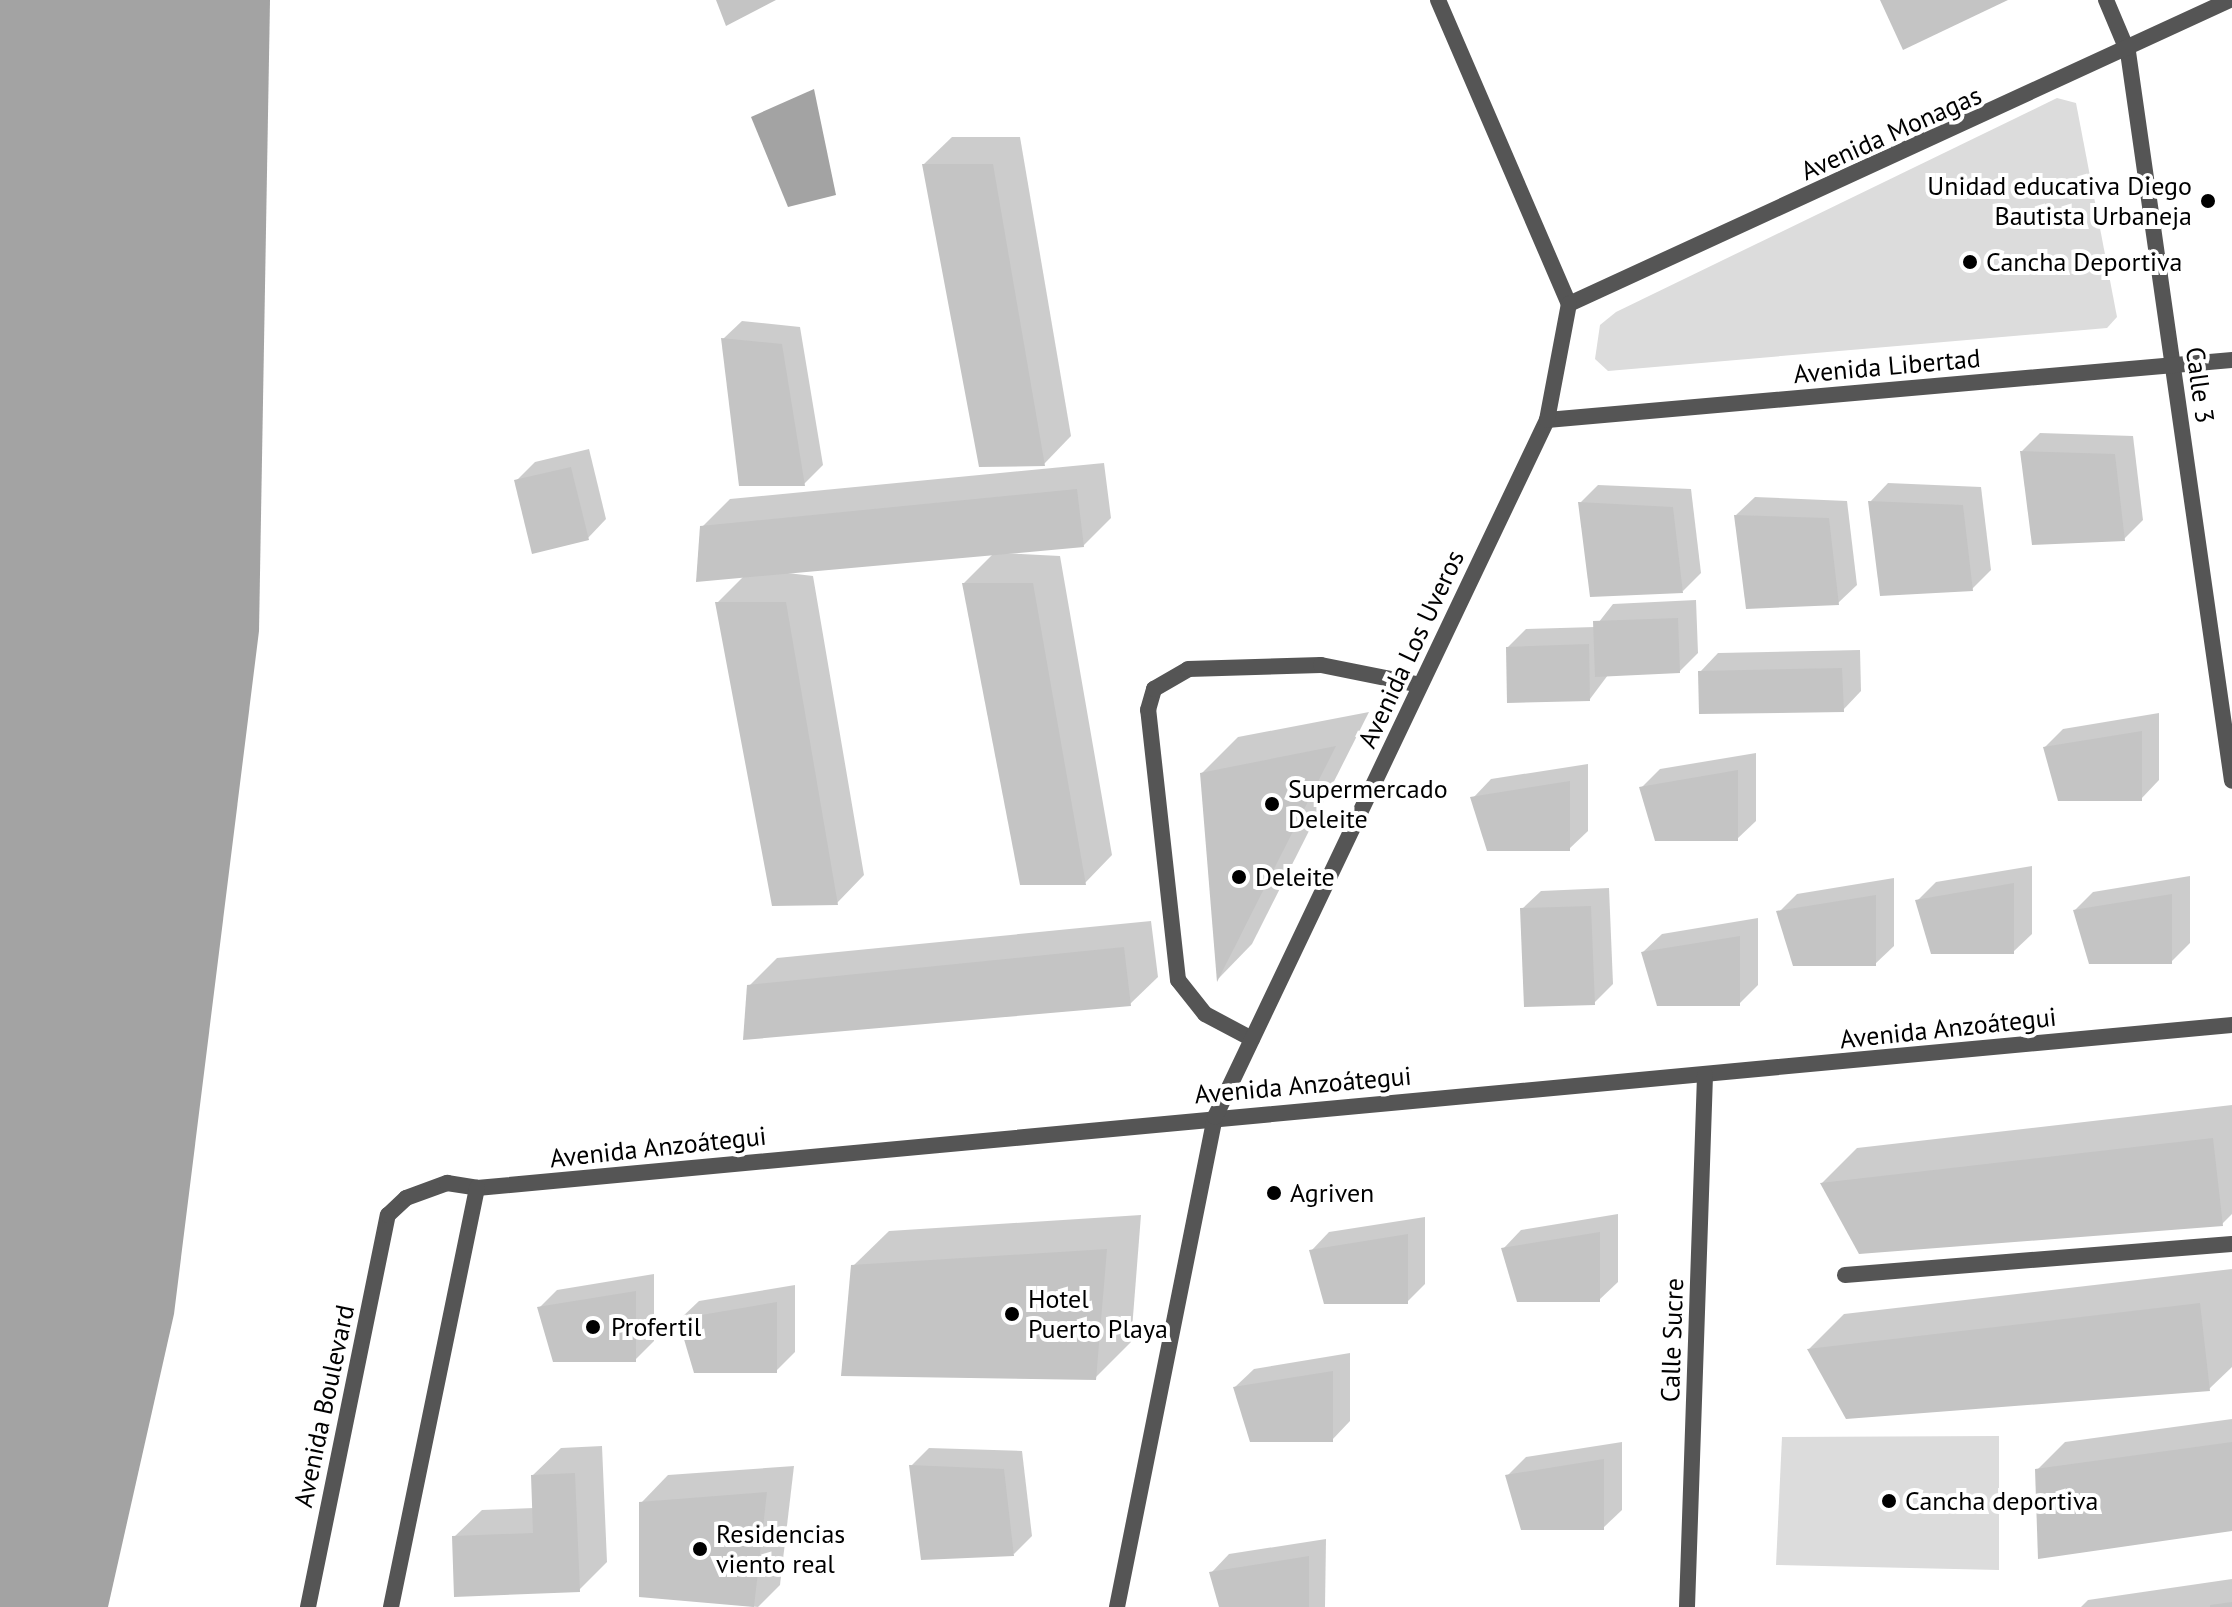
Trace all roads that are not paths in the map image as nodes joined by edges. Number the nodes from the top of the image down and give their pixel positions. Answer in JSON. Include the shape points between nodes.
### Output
{"nodes":[{"id":1,"x":1438,"y":0,"type":"edge"},
{"id":2,"x":2106,"y":0,"type":"edge"},
{"id":3,"x":2230,"y":0,"type":"edge"},
{"id":4,"x":2128,"y":52,"type":"junction"},
{"id":5,"x":1569,"y":304,"type":"junction"},
{"id":6,"x":2232,"y":360,"type":"edge"},
{"id":7,"x":2173,"y":365,"type":"junction"},
{"id":8,"x":1547,"y":420,"type":"junction"},
{"id":9,"x":1420,"y":685,"type":"junction"},
{"id":10,"x":2232,"y":781,"type":"edge"},
{"id":11,"x":2232,"y":1025,"type":"edge"},
{"id":12,"x":1252,"y":1039,"type":"junction"},
{"id":13,"x":1705,"y":1075,"type":"junction"},
{"id":14,"x":1215,"y":1117,"type":"junction"},
{"id":15,"x":477,"y":1188,"type":"junction"},
{"id":16,"x":388,"y":1215,"type":"joint"},
{"id":17,"x":2232,"y":1244,"type":"edge"},
{"id":18,"x":1845,"y":1275,"type":"dead end"},
{"id":19,"x":308,"y":1607,"type":"edge"},
{"id":20,"x":391,"y":1607,"type":"edge"},
{"id":21,"x":1117,"y":1607,"type":"edge"},
{"id":22,"x":1687,"y":1607,"type":"edge"}],
"edges":[{"from":1,"to":5,"type":"street"},
{"from":2,"to":4,"type":"street","name":"Calle 3"},
{"from":3,"to":4,"type":"street","name":"Avenida Monagas"},
{"from":4,"to":5,"type":"street","name":"Avenida Monagas"},
{"from":4,"to":7,"type":"street","name":"Calle 3"},
{"from":5,"to":8,"type":"street","name":"Avenida Los Uveros"},
{"from":6,"to":7,"type":"street","name":"Avenida Libertad"},
{"from":7,"to":8,"type":"street","name":"Avenida Libertad"},
{"from":7,"to":10,"type":"street","name":"Calle 3"},
{"from":8,"to":9,"type":"street","name":"Avenida Los Uveros"},
{"from":9,"to":12,"type":"street","name":"Avenida Los Uveros"},
{"from":9,"to":12,"type":"street","via":[[1321,665],[1188,669],[1154,689],[1148,710],[1178,980],[1205,1014]]},
{"from":11,"to":13,"type":"street","name":"Avenida Anzoátegui"},
{"from":12,"to":14,"type":"street","name":"Avenida Los Uveros"},
{"from":13,"to":14,"type":"street","name":"Avenida Anzoátegui"},
{"from":13,"to":22,"type":"street","name":"Calle Sucre"},
{"from":14,"to":15,"type":"street","name":"Avenida Anzoátegui"},
{"from":14,"to":21,"type":"street","name":"Avenida Los Uveros"},
{"from":15,"to":16,"type":"street","name":"Avenida Anzoátegui","via":[[447,1183],[406,1198]]},
{"from":15,"to":20,"type":"street"},
{"from":16,"to":19,"type":"street","name":"Avenida Boulevard"},
{"from":17,"to":18,"type":"street"}]}
